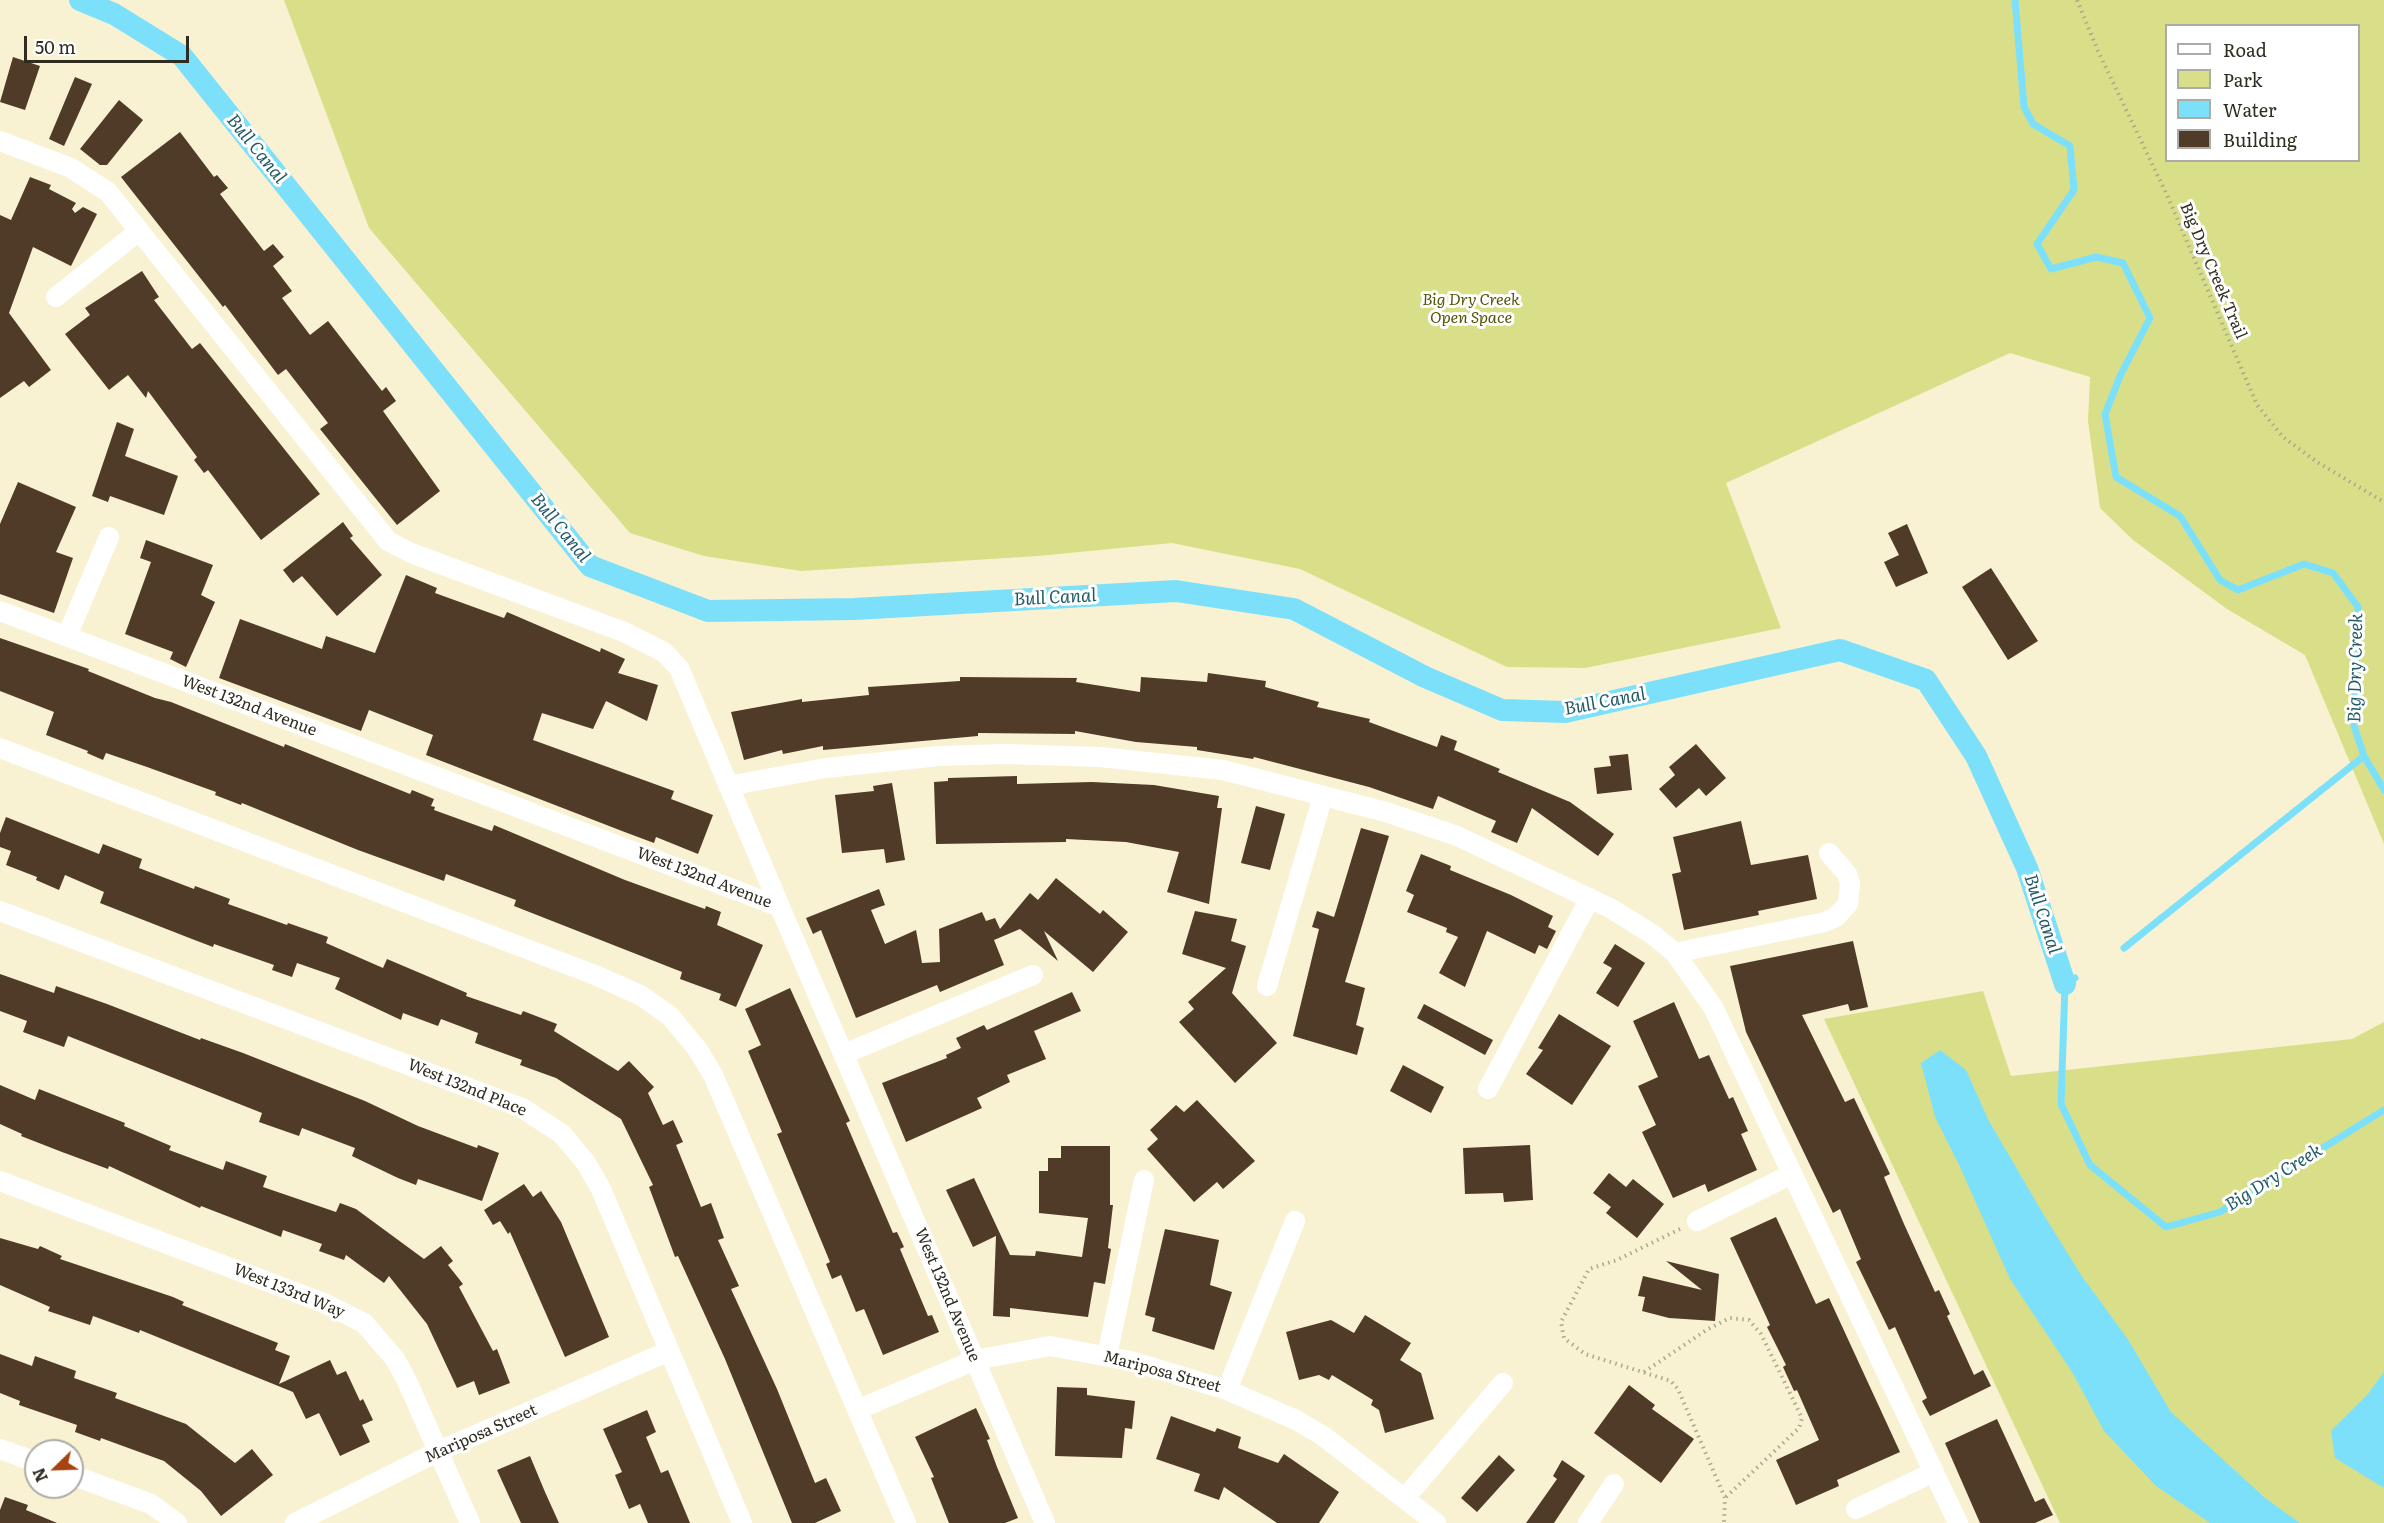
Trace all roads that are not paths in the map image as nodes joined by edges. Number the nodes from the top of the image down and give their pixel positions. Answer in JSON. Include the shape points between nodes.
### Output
{"nodes":[{"id":1,"x":0,"y":141,"type":"edge"},
{"id":2,"x":139,"y":231,"type":"junction"},
{"id":3,"x":56,"y":297,"type":"dead end"},
{"id":4,"x":109,"y":537,"type":"dead end"},
{"id":5,"x":0,"y":611,"type":"edge"},
{"id":6,"x":67,"y":636,"type":"junction"},
{"id":7,"x":0,"y":748,"type":"edge"},
{"id":8,"x":728,"y":786,"type":"junction"},
{"id":9,"x":1323,"y":796,"type":"junction"},
{"id":10,"x":1829,"y":853,"type":"dead end"},
{"id":11,"x":1590,"y":898,"type":"junction"},
{"id":12,"x":780,"y":907,"type":"junction"},
{"id":13,"x":0,"y":910,"type":"edge"},
{"id":14,"x":1675,"y":952,"type":"junction"},
{"id":15,"x":1034,"y":975,"type":"dead end"},
{"id":16,"x":1267,"y":986,"type":"dead end"},
{"id":17,"x":844,"y":1054,"type":"junction"},
{"id":18,"x":1488,"y":1089,"type":"dead end"},
{"id":19,"x":1792,"y":1174,"type":"junction"},
{"id":20,"x":1144,"y":1180,"type":"dead end"},
{"id":21,"x":0,"y":1181,"type":"edge"},
{"id":22,"x":1295,"y":1221,"type":"dead end"},
{"id":23,"x":1697,"y":1221,"type":"road end"},
{"id":24,"x":669,"y":1351,"type":"junction"},
{"id":25,"x":1107,"y":1356,"type":"junction"},
{"id":26,"x":975,"y":1360,"type":"junction"},
{"id":27,"x":1503,"y":1383,"type":"dead end"},
{"id":28,"x":1227,"y":1390,"type":"junction"},
{"id":29,"x":859,"y":1409,"type":"junction"},
{"id":30,"x":0,"y":1449,"type":"edge"},
{"id":31,"x":440,"y":1451,"type":"junction"},
{"id":32,"x":24,"y":1458,"type":"edge"},
{"id":33,"x":1934,"y":1472,"type":"junction"},
{"id":34,"x":84,"y":1479,"type":"edge"},
{"id":35,"x":1614,"y":1484,"type":"dead end"},
{"id":36,"x":1405,"y":1498,"type":"junction"},
{"id":37,"x":1856,"y":1509,"type":"dead end"},
{"id":38,"x":177,"y":1523,"type":"edge"},
{"id":39,"x":295,"y":1523,"type":"edge"},
{"id":40,"x":470,"y":1523,"type":"edge"},
{"id":41,"x":742,"y":1523,"type":"edge"},
{"id":42,"x":906,"y":1523,"type":"edge"},
{"id":43,"x":1046,"y":1523,"type":"edge"},
{"id":44,"x":1436,"y":1523,"type":"edge"},
{"id":45,"x":1588,"y":1523,"type":"edge"},
{"id":46,"x":1958,"y":1523,"type":"edge"}],
"edges":[{"from":1,"to":2,"type":"street","via":[[71,168],[95,182]]},
{"from":2,"to":3,"type":"street"},
{"from":2,"to":8,"type":"street","via":[[388,541],[624,632],[664,652],[679,668]]},
{"from":4,"to":6,"type":"street"},
{"from":5,"to":6,"type":"street","name":"West 132nd Avenue"},
{"from":6,"to":12,"type":"street","name":"West 132nd Avenue"},
{"from":7,"to":29,"type":"street","via":[[595,975],[654,1004],[688,1035],[713,1076]]},
{"from":8,"to":9,"type":"street","via":[[826,768],[939,756],[1005,754],[1155,761],[1223,770]]},
{"from":8,"to":12,"type":"street"},
{"from":9,"to":11,"type":"street","via":[[1456,836]]},
{"from":9,"to":16,"type":"street"},
{"from":10,"to":14,"type":"street","via":[[1850,883],[1848,904],[1836,916],[1825,922]]},
{"from":11,"to":14,"type":"street"},
{"from":11,"to":18,"type":"street"},
{"from":12,"to":17,"type":"street","name":"West 132nd Avenue"},
{"from":13,"to":24,"type":"street","name":"West 132nd Place","via":[[522,1108],[546,1122],[575,1148],[601,1189]]},
{"from":14,"to":19,"type":"street","via":[[1713,1007]]},
{"from":15,"to":17,"type":"street"},
{"from":17,"to":26,"type":"street","name":"West 132nd Avenue"},
{"from":19,"to":23,"type":"street"},
{"from":19,"to":33,"type":"street"},
{"from":20,"to":25,"type":"street"},
{"from":21,"to":31,"type":"street","name":"West 133rd Way","via":[[351,1315],[376,1334],[395,1359]]},
{"from":22,"to":28,"type":"street"},
{"from":24,"to":31,"type":"street","name":"Mariposa Street"},
{"from":24,"to":41,"type":"street","name":"West 132nd Place"},
{"from":25,"to":26,"type":"street","name":"Mariposa Street","via":[[1050,1346]]},
{"from":25,"to":28,"type":"street","name":"Mariposa Street"},
{"from":26,"to":29,"type":"street","name":"Mariposa Street"},
{"from":26,"to":43,"type":"street","name":"West 132nd Avenue"},
{"from":27,"to":36,"type":"street"},
{"from":28,"to":36,"type":"street","name":"Mariposa Street","via":[[1314,1430]]},
{"from":29,"to":42,"type":"street"},
{"from":30,"to":32,"type":"street"},
{"from":31,"to":39,"type":"street","name":"Mariposa Street"},
{"from":31,"to":40,"type":"street","name":"West 133rd Way"},
{"from":33,"to":37,"type":"street"},
{"from":33,"to":46,"type":"street"},
{"from":34,"to":38,"type":"street","via":[[151,1504]]},
{"from":35,"to":45,"type":"street"},
{"from":36,"to":44,"type":"street","name":"Mariposa Street"}]}
